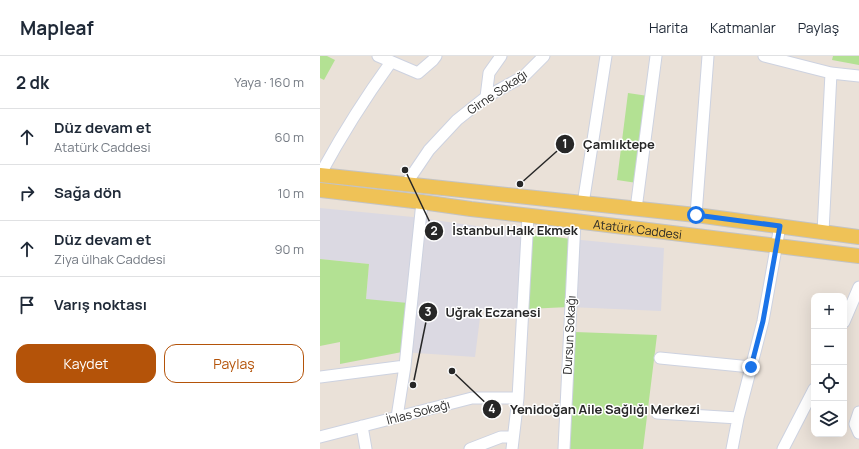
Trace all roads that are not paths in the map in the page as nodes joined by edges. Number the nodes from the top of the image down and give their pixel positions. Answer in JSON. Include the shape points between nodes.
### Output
{"nodes":[{"id":1,"x":378,"y":56,"type":"edge"},
{"id":2,"x":436,"y":56,"type":"edge"},
{"id":3,"x":501,"y":56,"type":"edge"},
{"id":4,"x":544,"y":56,"type":"edge"},
{"id":5,"x":606,"y":56,"type":"edge"},
{"id":6,"x":656,"y":56,"type":"edge"},
{"id":7,"x":708,"y":56,"type":"edge"},
{"id":8,"x":764,"y":56,"type":"edge"},
{"id":9,"x":776,"y":58,"type":"edge"},
{"id":10,"x":391,"y":62,"type":"junction"},
{"id":11,"x":831,"y":73,"type":"junction"},
{"id":12,"x":859,"y":76,"type":"edge"},
{"id":13,"x":486,"y":97,"type":"junction"},
{"id":14,"x":320,"y":175,"type":"edge"},
{"id":15,"x":406,"y":184,"type":"junction"},
{"id":16,"x":320,"y":190,"type":"edge"},
{"id":17,"x":422,"y":202,"type":"junction"},
{"id":18,"x":583,"y":204,"type":"junction"},
{"id":19,"x":636,"y":209,"type":"junction"},
{"id":20,"x":696,"y":215,"type":"junction"},
{"id":21,"x":528,"y":216,"type":"junction"},
{"id":22,"x":575,"y":221,"type":"junction"},
{"id":23,"x":780,"y":226,"type":"junction"},
{"id":24,"x":822,"y":232,"type":"junction"},
{"id":25,"x":859,"y":237,"type":"edge"},
{"id":26,"x":776,"y":246,"type":"junction"},
{"id":27,"x":859,"y":256,"type":"edge"},
{"id":28,"x":859,"y":287,"type":"edge"},
{"id":29,"x":847,"y":315,"type":"edge"},
{"id":30,"x":660,"y":358,"type":"dead end"},
{"id":31,"x":405,"y":366,"type":"junction"},
{"id":32,"x":751,"y":367,"type":"junction"},
{"id":33,"x":320,"y":377,"type":"edge"},
{"id":34,"x":811,"y":395,"type":"edge"},
{"id":35,"x":518,"y":398,"type":"junction"},
{"id":36,"x":858,"y":412,"type":"edge"},
{"id":37,"x":657,"y":413,"type":"dead end"},
{"id":38,"x":397,"y":417,"type":"junction"},
{"id":39,"x":738,"y":418,"type":"junction"},
{"id":40,"x":362,"y":426,"type":"junction"},
{"id":41,"x":859,"y":433,"type":"edge"},
{"id":42,"x":320,"y":437,"type":"edge"},
{"id":43,"x":513,"y":437,"type":"junction"},
{"id":44,"x":366,"y":449,"type":"edge"},
{"id":45,"x":470,"y":449,"type":"edge"},
{"id":46,"x":512,"y":449,"type":"edge"},
{"id":47,"x":564,"y":449,"type":"edge"},
{"id":48,"x":732,"y":449,"type":"edge"},
{"id":49,"x":783,"y":449,"type":"edge"}],
"edges":[{"from":1,"to":10,"type":"street"},
{"from":2,"to":10,"type":"street","via":[[418,73]]},
{"from":3,"to":13,"type":"street","via":[[489,73]]},
{"from":4,"to":13,"type":"street","name":"Girne Sokağı","via":[[524,76]]},
{"from":5,"to":18,"type":"street"},
{"from":6,"to":19,"type":"street"},
{"from":7,"to":20,"type":"street"},
{"from":8,"to":9,"type":"street"},
{"from":9,"to":11,"type":"street"},
{"from":10,"to":14,"type":"street"},
{"from":11,"to":12,"type":"street"},
{"from":11,"to":24,"type":"street"},
{"from":13,"to":15,"type":"street","name":"Girne Sokağı","via":[[456,120],[429,150]]},
{"from":14,"to":15,"type":"main road","name":"Atatürk Caddesi"},
{"from":15,"to":18,"type":"main road","name":"Atatürk Caddesi"},
{"from":16,"to":17,"type":"main road","name":"Atatürk Caddesi"},
{"from":17,"to":21,"type":"main road","name":"Atatürk Caddesi"},
{"from":17,"to":31,"type":"street"},
{"from":18,"to":19,"type":"main road","name":"Atatürk Caddesi"},
{"from":19,"to":20,"type":"main road","name":"Atatürk Caddesi"},
{"from":20,"to":23,"type":"main road","name":"Atatürk Caddesi"},
{"from":21,"to":22,"type":"main road","name":"Atatürk Caddesi"},
{"from":21,"to":35,"type":"street"},
{"from":22,"to":26,"type":"main road","name":"Atatürk Caddesi"},
{"from":22,"to":47,"type":"street","name":"Dursun Sokağı"},
{"from":23,"to":24,"type":"main road","name":"Atatürk Caddesi"},
{"from":23,"to":26,"type":"street"},
{"from":24,"to":25,"type":"main road","name":"Atatürk Caddesi"},
{"from":26,"to":27,"type":"main road","name":"Atatürk Caddesi"},
{"from":26,"to":32,"type":"street","via":[[763,321]]},
{"from":28,"to":29,"type":"street"},
{"from":30,"to":32,"type":"street"},
{"from":31,"to":33,"type":"street"},
{"from":31,"to":38,"type":"street"},
{"from":32,"to":39,"type":"street"},
{"from":34,"to":49,"type":"street"},
{"from":35,"to":38,"type":"street","name":"İhlas Sokağı","via":[[472,398]]},
{"from":35,"to":43,"type":"street"},
{"from":36,"to":41,"type":"street","via":[[855,424]]},
{"from":37,"to":39,"type":"street"},
{"from":38,"to":40,"type":"street","name":"İhlas Sokağı"},
{"from":39,"to":48,"type":"street"},
{"from":40,"to":42,"type":"street","name":"İhlas Sokağı"},
{"from":40,"to":44,"type":"street"},
{"from":43,"to":45,"type":"street","via":[[501,437]]},
{"from":43,"to":46,"type":"street"}]}
